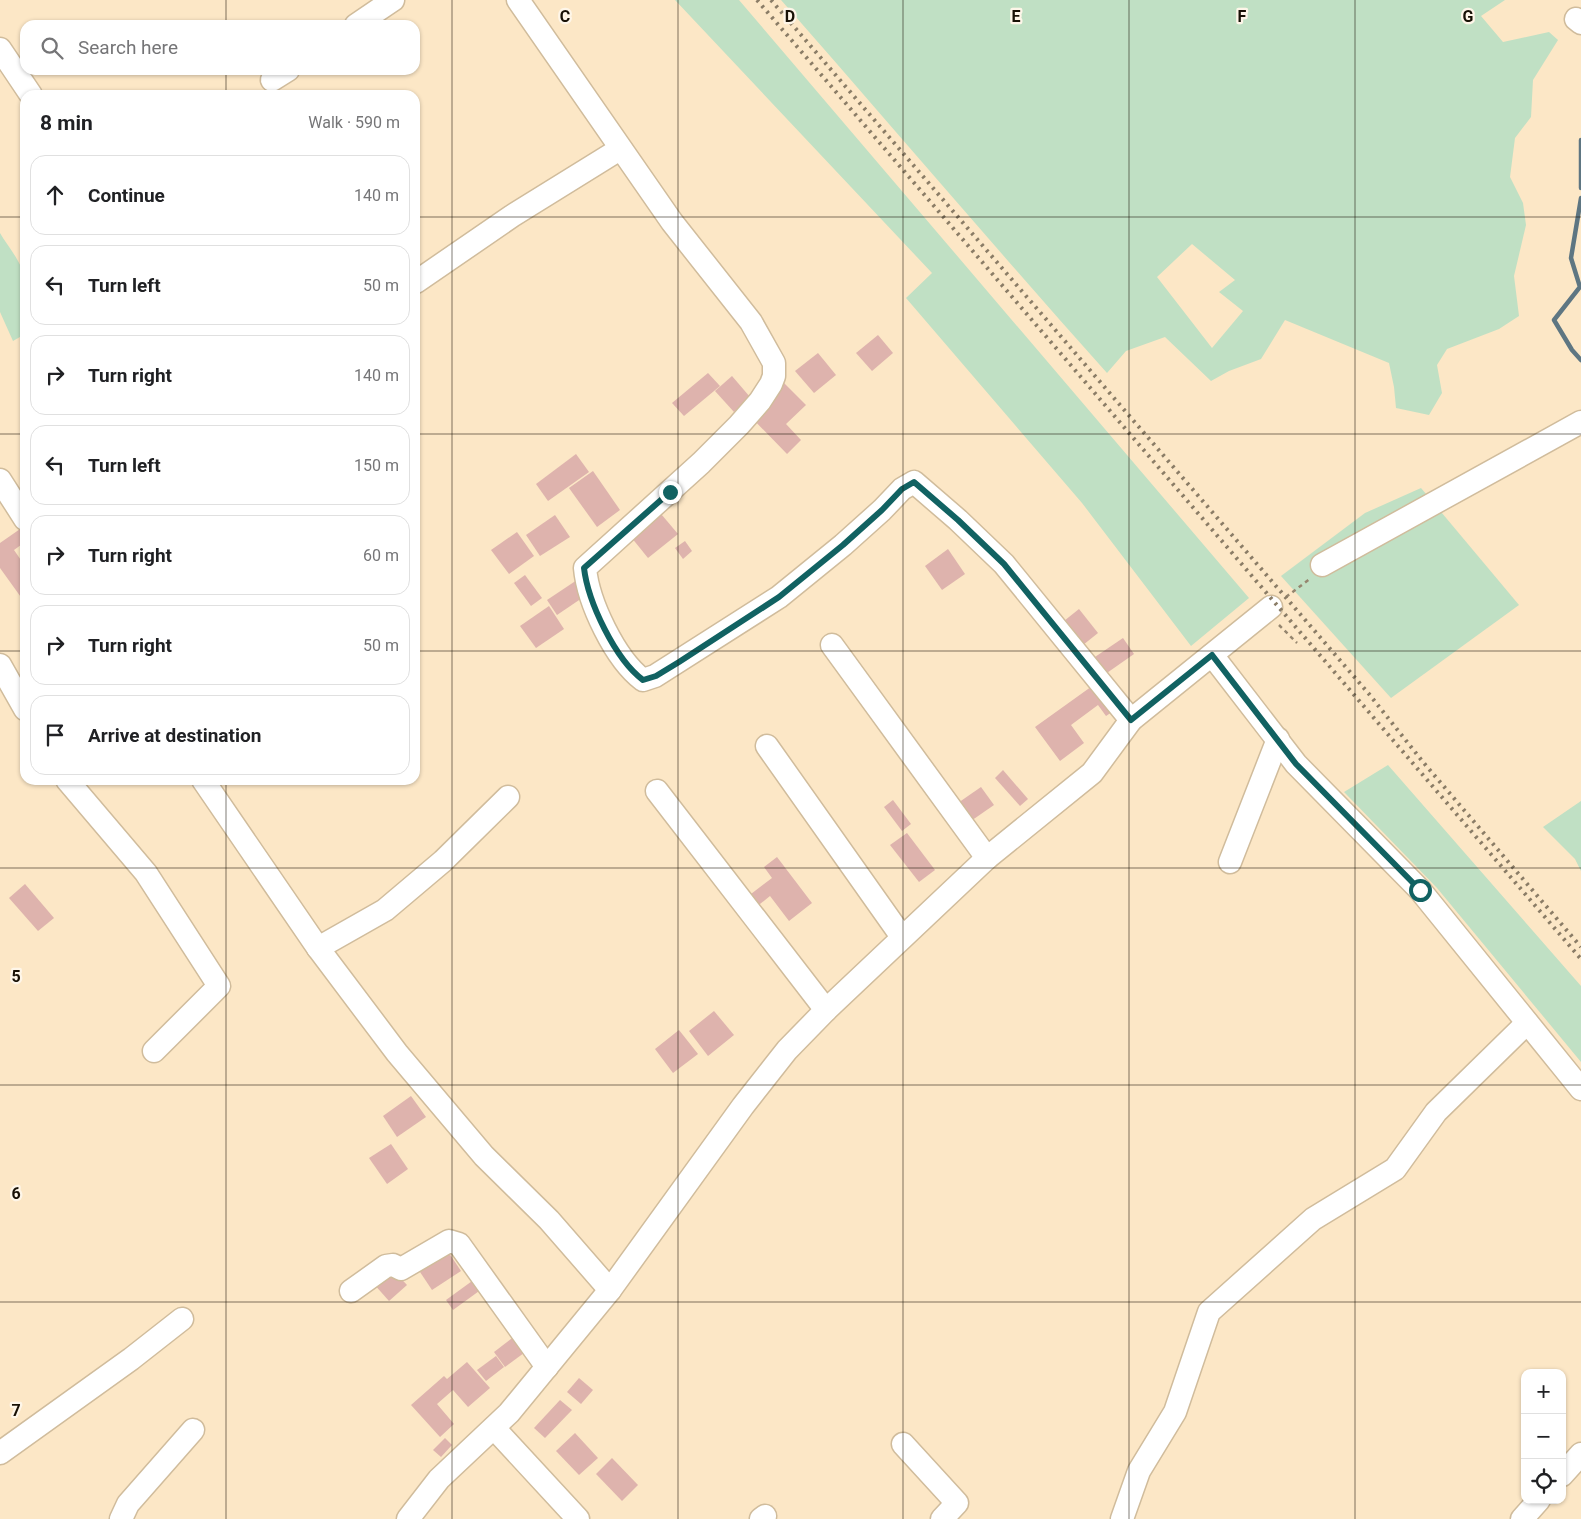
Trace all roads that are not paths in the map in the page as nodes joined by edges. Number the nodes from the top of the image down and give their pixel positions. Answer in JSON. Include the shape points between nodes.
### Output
{"nodes":[{"id":1,"x":393,"y":0,"type":"edge"},
{"id":2,"x":518,"y":0,"type":"edge"},
{"id":3,"x":363,"y":20,"type":"edge"},
{"id":4,"x":0,"y":49,"type":"edge"},
{"id":5,"x":28,"y":90,"type":"edge"},
{"id":6,"x":620,"y":149,"type":"junction"},
{"id":7,"x":420,"y":279,"type":"edge"},
{"id":8,"x":1581,"y":422,"type":"edge"},
{"id":9,"x":0,"y":480,"type":"edge"},
{"id":10,"x":20,"y":512,"type":"edge"},
{"id":11,"x":1322,"y":565,"type":"road end"},
{"id":12,"x":1271,"y":608,"type":"dead end"},
{"id":13,"x":832,"y":645,"type":"dead end"},
{"id":14,"x":1212,"y":655,"type":"junction"},
{"id":15,"x":0,"y":665,"type":"edge"},
{"id":16,"x":20,"y":700,"type":"edge"},
{"id":17,"x":1131,"y":720,"type":"junction"},
{"id":18,"x":1278,"y":739,"type":"junction"},
{"id":19,"x":767,"y":746,"type":"dead end"},
{"id":20,"x":71,"y":785,"type":"edge"},
{"id":21,"x":206,"y":785,"type":"edge"},
{"id":22,"x":657,"y":791,"type":"dead end"},
{"id":23,"x":508,"y":797,"type":"dead end"},
{"id":24,"x":987,"y":858,"type":"junction"},
{"id":25,"x":1230,"y":862,"type":"dead end"},
{"id":26,"x":902,"y":937,"type":"junction"},
{"id":27,"x":318,"y":948,"type":"junction"},
{"id":28,"x":826,"y":1010,"type":"junction"},
{"id":29,"x":1527,"y":1023,"type":"junction"},
{"id":30,"x":154,"y":1050,"type":"dead end"},
{"id":31,"x":1581,"y":1089,"type":"edge"},
{"id":32,"x":610,"y":1290,"type":"junction"},
{"id":33,"x":351,"y":1291,"type":"dead end"},
{"id":34,"x":182,"y":1319,"type":"dead end"},
{"id":35,"x":547,"y":1368,"type":"junction"},
{"id":36,"x":494,"y":1428,"type":"junction"},
{"id":37,"x":193,"y":1430,"type":"dead end"},
{"id":38,"x":903,"y":1444,"type":"dead end"},
{"id":39,"x":0,"y":1453,"type":"edge"},
{"id":40,"x":1581,"y":1454,"type":"edge"},
{"id":41,"x":1566,"y":1471,"type":"edge"},
{"id":42,"x":1535,"y":1504,"type":"edge"},
{"id":43,"x":122,"y":1519,"type":"edge"},
{"id":44,"x":408,"y":1519,"type":"edge"},
{"id":45,"x":578,"y":1519,"type":"edge"},
{"id":46,"x":942,"y":1519,"type":"edge"},
{"id":47,"x":1122,"y":1519,"type":"edge"},
{"id":48,"x":1522,"y":1519,"type":"edge"}],
"edges":[{"from":1,"to":3,"type":"street"},
{"from":2,"to":6,"type":"street"},
{"from":4,"to":5,"type":"street"},
{"from":6,"to":7,"type":"street","via":[[512,216]]},
{"from":6,"to":17,"type":"street","via":[[672,222],[751,322],[774,364],[771,384],[739,425],[702,463],[584,568],[589,597],[634,673],[643,680],[656,676],[771,602],[843,545],[902,489],[914,482],[1004,564]]},
{"from":8,"to":11,"type":"street"},
{"from":9,"to":10,"type":"street"},
{"from":12,"to":14,"type":"street"},
{"from":13,"to":24,"type":"street"},
{"from":14,"to":17,"type":"street"},
{"from":14,"to":18,"type":"street"},
{"from":15,"to":16,"type":"street"},
{"from":17,"to":24,"type":"street","via":[[1092,773]]},
{"from":18,"to":25,"type":"street"},
{"from":18,"to":29,"type":"street","via":[[1296,764],[1420,890]]},
{"from":19,"to":26,"type":"street"},
{"from":20,"to":30,"type":"street","via":[[146,873],[219,986]]},
{"from":21,"to":27,"type":"street"},
{"from":22,"to":28,"type":"street"},
{"from":23,"to":27,"type":"street","via":[[443,861],[385,910]]},
{"from":24,"to":26,"type":"street"},
{"from":26,"to":28,"type":"street"},
{"from":27,"to":32,"type":"street","via":[[397,1052],[484,1156],[548,1220]]},
{"from":28,"to":32,"type":"street","via":[[787,1050],[749,1099]]},
{"from":29,"to":31,"type":"street"},
{"from":29,"to":47,"type":"street","via":[[1436,1112],[1395,1169],[1313,1219],[1209,1312],[1175,1412],[1139,1471]]},
{"from":32,"to":35,"type":"street"},
{"from":33,"to":35,"type":"street","via":[[386,1266],[402,1269],[449,1241],[459,1244]]},
{"from":34,"to":39,"type":"street"},
{"from":35,"to":36,"type":"street"},
{"from":36,"to":44,"type":"street","via":[[439,1479]]},
{"from":36,"to":45,"type":"street"},
{"from":37,"to":43,"type":"street","via":[[128,1504]]},
{"from":38,"to":46,"type":"street","via":[[957,1503]]},
{"from":40,"to":41,"type":"street"},
{"from":42,"to":48,"type":"street"}]}
